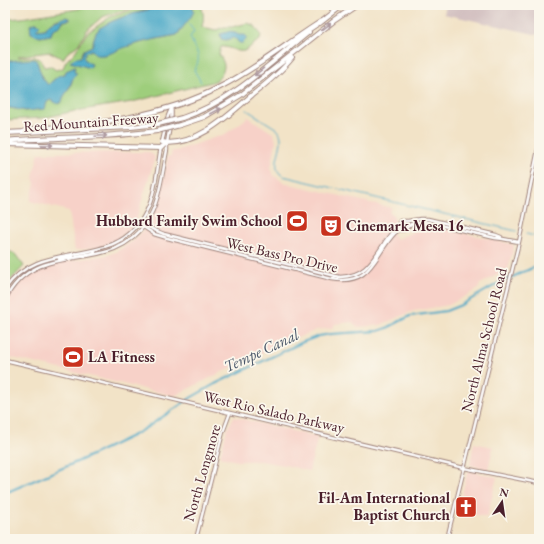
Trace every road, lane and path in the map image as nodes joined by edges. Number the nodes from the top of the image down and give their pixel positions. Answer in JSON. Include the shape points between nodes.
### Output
{"nodes":[{"id":1,"x":344,"y":5,"type":"edge"},
{"id":2,"x":357,"y":5,"type":"edge"},
{"id":3,"x":322,"y":21,"type":"junction"},
{"id":4,"x":297,"y":51,"type":"junction"},
{"id":5,"x":171,"y":108,"type":"junction"},
{"id":6,"x":23,"y":132,"type":"junction"},
{"id":7,"x":5,"y":133,"type":"edge"},
{"id":8,"x":5,"y":140,"type":"edge"},
{"id":9,"x":164,"y":142,"type":"junction"},
{"id":10,"x":5,"y":144,"type":"edge"},
{"id":11,"x":539,"y":144,"type":"edge"},
{"id":12,"x":161,"y":148,"type":"junction"},
{"id":13,"x":405,"y":222,"type":"junction"},
{"id":14,"x":142,"y":224,"type":"junction"},
{"id":15,"x":398,"y":225,"type":"junction"},
{"id":16,"x":407,"y":226,"type":"junction"},
{"id":17,"x":401,"y":230,"type":"junction"},
{"id":18,"x":503,"y":238,"type":"junction"},
{"id":19,"x":519,"y":242,"type":"junction"},
{"id":20,"x":97,"y":250,"type":"junction"},
{"id":21,"x":76,"y":253,"type":"junction"},
{"id":22,"x":76,"y":258,"type":"junction"},
{"id":23,"x":57,"y":260,"type":"junction"},
{"id":24,"x":5,"y":289,"type":"edge"},
{"id":25,"x":5,"y":300,"type":"edge"},
{"id":26,"x":5,"y":360,"type":"edge"},
{"id":27,"x":230,"y":413,"type":"junction"},
{"id":28,"x":464,"y":468,"type":"junction"},
{"id":29,"x":539,"y":484,"type":"edge"},
{"id":30,"x":196,"y":539,"type":"edge"},
{"id":31,"x":447,"y":539,"type":"edge"}],
"edges":[{"from":1,"to":3,"type":"highway","name":"Red Mountain Freeway"},
{"from":4,"to":2,"type":"highway","name":"Red Mountain Freeway","one_way":true},
{"from":3,"to":5,"type":"highway","via":[[234,80]]},
{"from":3,"to":6,"type":"highway","name":"Red Mountain Freeway","one_way":true,"bridge":true,"via":[[239,89],[182,118],[131,127]]},
{"from":8,"to":4,"type":"highway","name":"Red Mountain Freeway","one_way":true,"bridge":true,"via":[[141,133],[180,125],[204,117],[224,106]]},
{"from":4,"to":9,"type":"highway","via":[[276,74],[216,125],[174,144]]},
{"from":5,"to":6,"type":"highway","via":[[125,118]]},
{"from":5,"to":9,"type":"main road","via":[[172,114]]},
{"from":6,"to":7,"type":"highway","name":"Red Mountain Freeway"},
{"from":9,"to":12,"type":"highway"},
{"from":9,"to":14,"type":"main road","via":[[167,150],[156,202]]},
{"from":10,"to":12,"type":"highway","one_way":true},
{"from":11,"to":19,"type":"main road","name":"North Alma School Road"},
{"from":12,"to":14,"type":"main road","via":[[151,199]]},
{"from":13,"to":15,"type":"main road","name":"West Bass Pro Drive","via":[[400,221]]},
{"from":13,"to":16,"type":"main road"},
{"from":13,"to":18,"type":"main road","name":"West Bass Pro Drive","via":[[428,219]]},
{"from":14,"to":15,"type":"main road","name":"West Bass Pro Drive","via":[[170,236],[340,276],[353,275],[366,268]]},
{"from":14,"to":17,"type":"main road","name":"West Bass Pro Drive","via":[[154,234],[166,238],[340,280],[355,278],[368,270],[394,234]]},
{"from":14,"to":20,"type":"main road","via":[[119,241]]},
{"from":14,"to":22,"type":"main road","via":[[131,240],[116,249]]},
{"from":15,"to":17,"type":"main road"},
{"from":16,"to":17,"type":"main road","name":"West Bass Pro Drive"},
{"from":16,"to":18,"type":"main road","name":"West Bass Pro Drive","via":[[426,222]]},
{"from":18,"to":19,"type":"main road","name":"West Bass Pro Drive"},
{"from":19,"to":28,"type":"main road","name":"North Alma School Road"},
{"from":20,"to":21,"type":"main road"},
{"from":20,"to":22,"type":"main road","via":[[94,253],[78,255]]},
{"from":21,"to":23,"type":"main road"},
{"from":21,"to":24,"type":"main road","via":[[54,256],[32,265],[15,277]]},
{"from":22,"to":23,"type":"main road"},
{"from":23,"to":25,"type":"main road","via":[[27,273],[17,282]]},
{"from":26,"to":27,"type":"main road","name":"West Rio Salado Parkway"},
{"from":27,"to":28,"type":"main road","name":"West Rio Salado Parkway"},
{"from":27,"to":30,"type":"main road","name":"North Longmore"},
{"from":28,"to":29,"type":"main road","name":"West Rio Salado Parkway"},
{"from":28,"to":31,"type":"main road","name":"North Alma School Road"}]}
